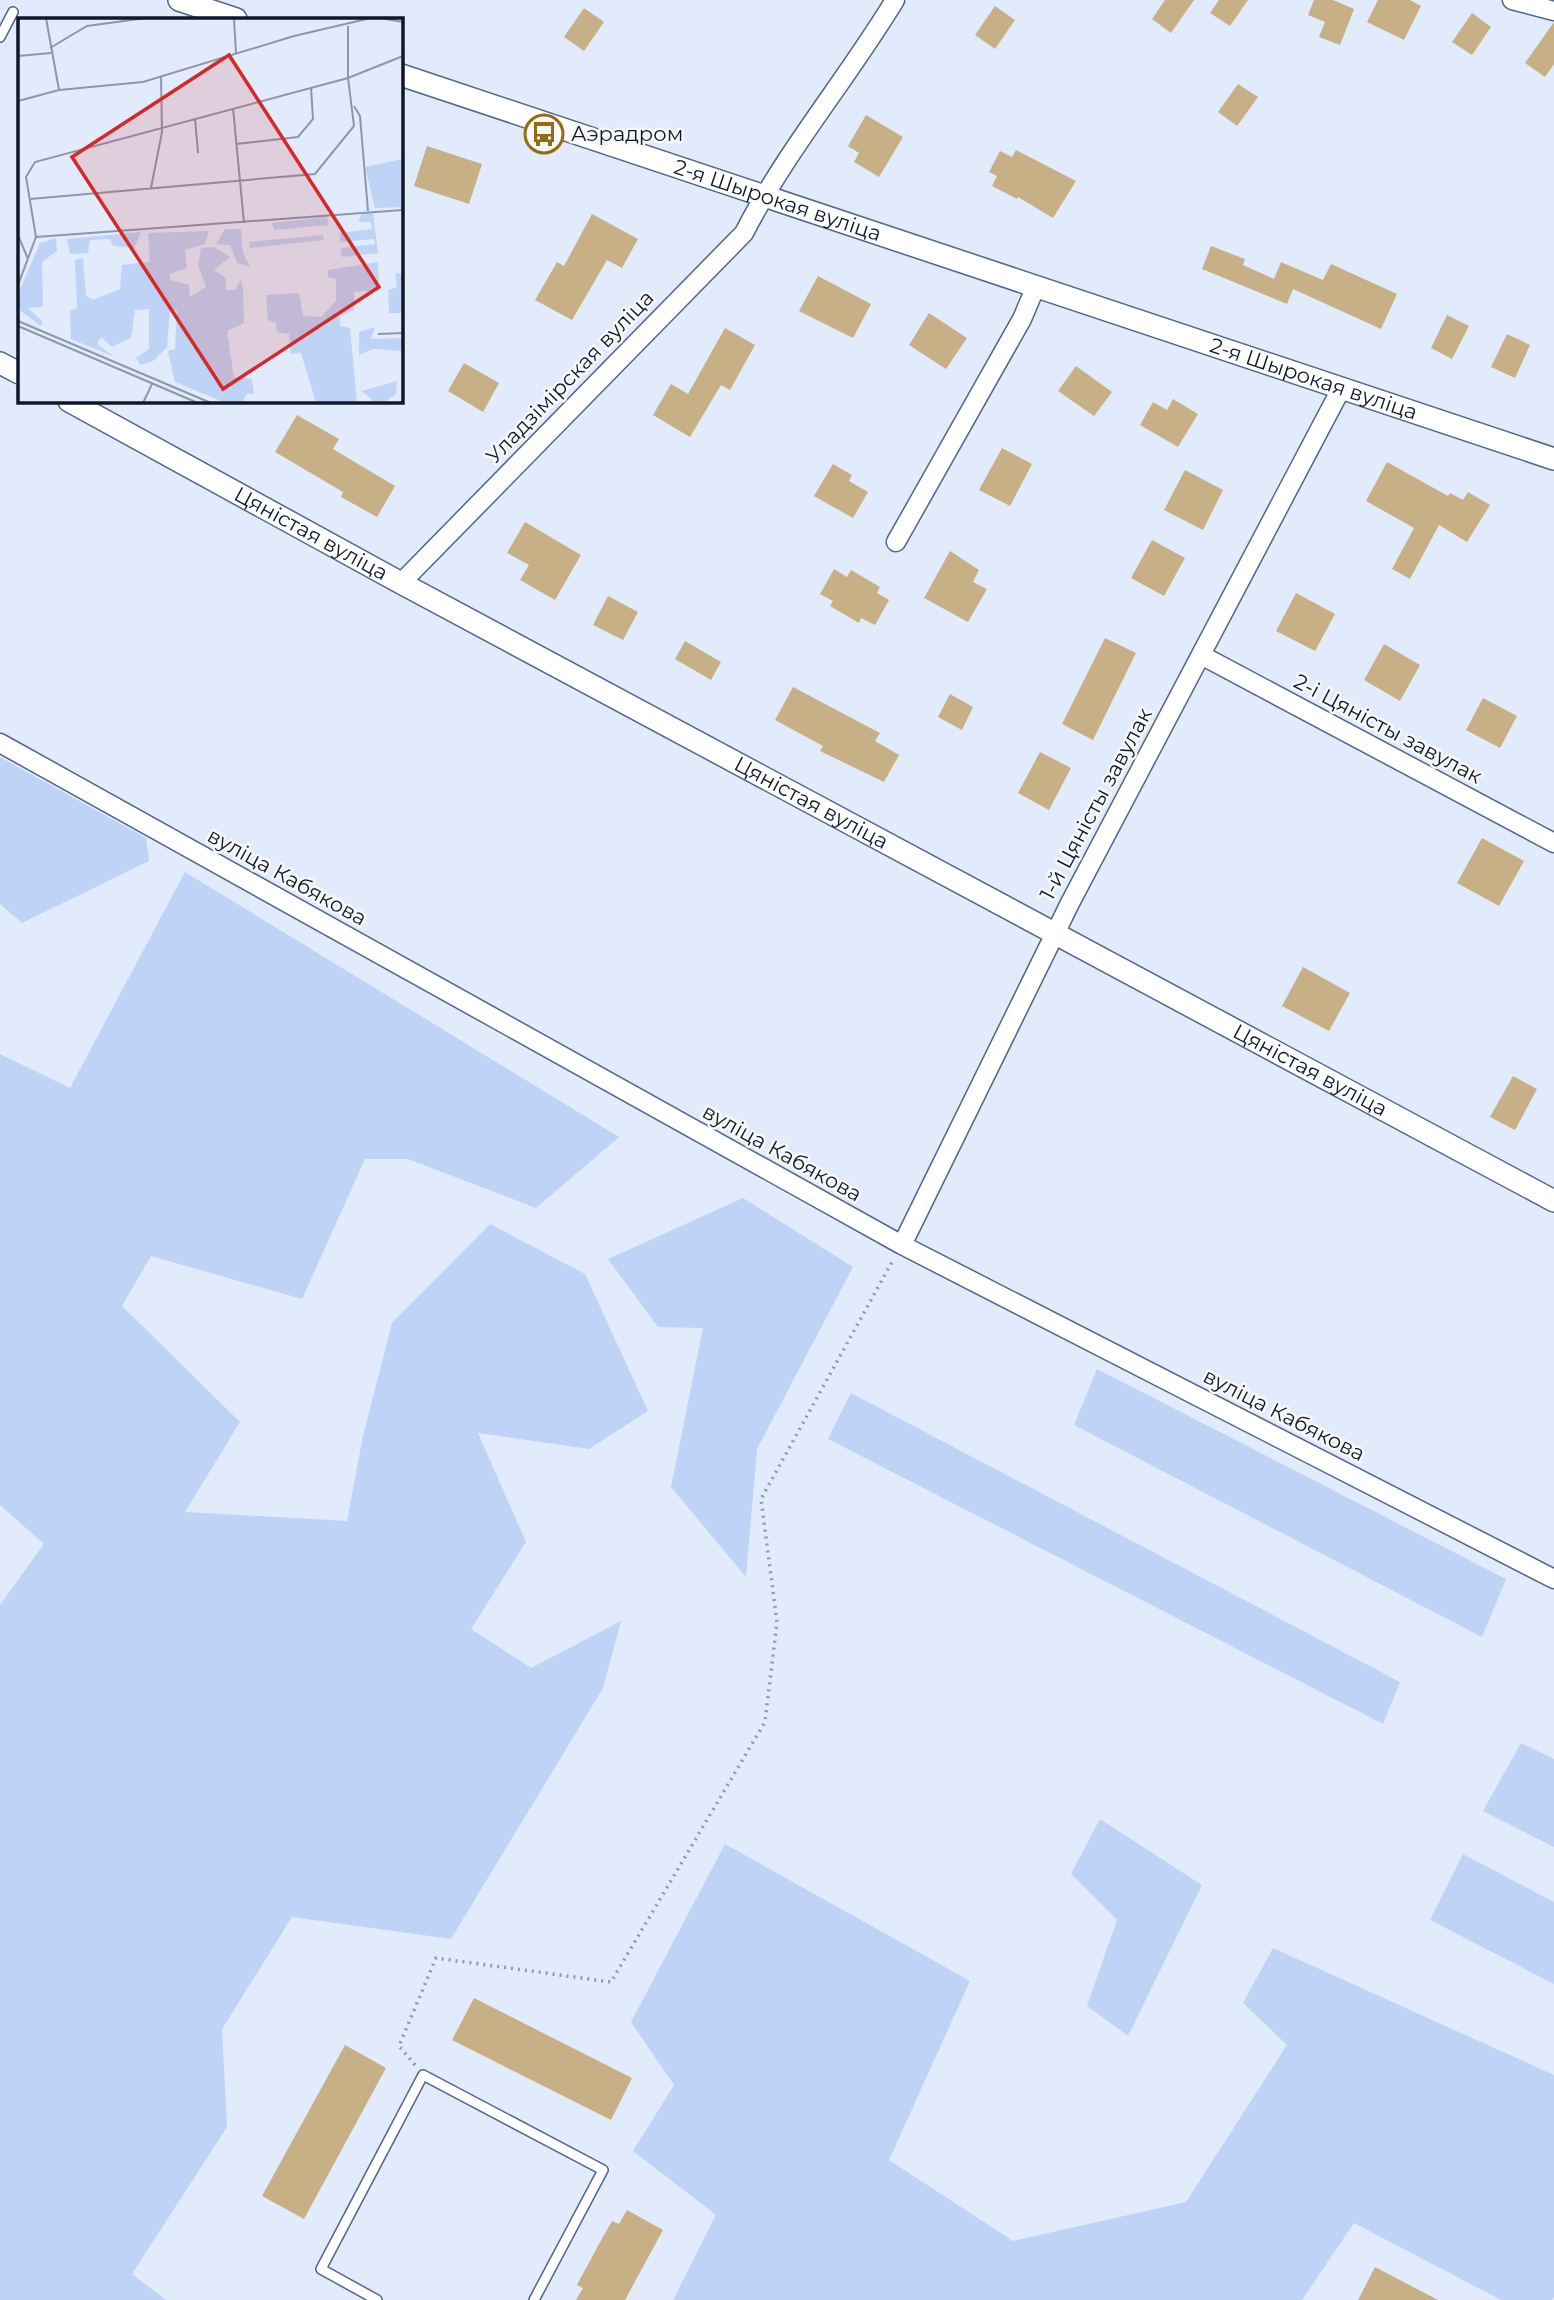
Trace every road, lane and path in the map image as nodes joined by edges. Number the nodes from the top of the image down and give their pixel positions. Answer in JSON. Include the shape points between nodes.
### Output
{"nodes":[{"id":1,"x":179,"y":0,"type":"edge"},
{"id":2,"x":895,"y":0,"type":"edge"},
{"id":3,"x":1513,"y":0,"type":"edge"},
{"id":4,"x":1554,"y":11,"type":"edge"},
{"id":5,"x":13,"y":12,"type":"dead end"},
{"id":6,"x":233,"y":18,"type":"edge"},
{"id":7,"x":0,"y":37,"type":"edge"},
{"id":8,"x":402,"y":75,"type":"edge"},
{"id":9,"x":762,"y":197,"type":"junction"},
{"id":10,"x":1036,"y":286,"type":"junction"},
{"id":11,"x":0,"y":363,"type":"edge"},
{"id":12,"x":18,"y":372,"type":"edge"},
{"id":13,"x":1341,"y":388,"type":"junction"},
{"id":14,"x":71,"y":402,"type":"edge"},
{"id":15,"x":1554,"y":459,"type":"edge"},
{"id":16,"x":896,"y":542,"type":"dead end"},
{"id":17,"x":401,"y":583,"type":"junction"},
{"id":18,"x":1200,"y":655,"type":"junction"},
{"id":19,"x":0,"y":743,"type":"edge"},
{"id":20,"x":1554,"y":843,"type":"edge"},
{"id":21,"x":1055,"y":932,"type":"junction"},
{"id":22,"x":1554,"y":1201,"type":"edge"},
{"id":23,"x":902,"y":1245,"type":"junction"},
{"id":24,"x":1554,"y":1579,"type":"edge"},
{"id":25,"x":423,"y":2075,"type":"junction"},
{"id":26,"x":377,"y":2300,"type":"edge"},
{"id":27,"x":534,"y":2300,"type":"edge"}],
"edges":[{"from":1,"to":6,"type":"street"},
{"from":2,"to":9,"type":"street","name":"Уладзімірская вуліца"},
{"from":3,"to":4,"type":"street"},
{"from":5,"to":7,"type":"lane"},
{"from":8,"to":9,"type":"street","name":"2-я Шырокая вуліца"},
{"from":9,"to":10,"type":"street","name":"2-я Шырокая вуліца"},
{"from":9,"to":17,"type":"street","name":"Уладзімірская вуліца","via":[[744,233]]},
{"from":10,"to":13,"type":"street","name":"2-я Шырокая вуліца"},
{"from":10,"to":16,"type":"street","via":[[1022,319]]},
{"from":11,"to":12,"type":"street"},
{"from":13,"to":15,"type":"street","name":"2-я Шырокая вуліца"},
{"from":13,"to":18,"type":"street","name":"1-й Цяністы завулак"},
{"from":14,"to":17,"type":"street","name":"Цяністая вуліца"},
{"from":17,"to":21,"type":"street","name":"Цяністая вуліца"},
{"from":18,"to":20,"type":"street","name":"2-і Цяністы завулак"},
{"from":18,"to":21,"type":"street","name":"1-й Цяністы завулак"},
{"from":19,"to":23,"type":"street","name":"вуліца Кабякова"},
{"from":21,"to":22,"type":"street","name":"Цяністая вуліца"},
{"from":21,"to":23,"type":"street","name":"1-й Цяністы завулак"},
{"from":23,"to":24,"type":"street","name":"вуліца Кабякова"},
{"from":23,"to":25,"type":"path","via":[[761,1499],[777,1622],[765,1722],[611,1982],[436,1958],[399,2046]]},
{"from":25,"to":26,"type":"lane","via":[[321,2269]]},
{"from":25,"to":27,"type":"lane","via":[[603,2170]]}]}
